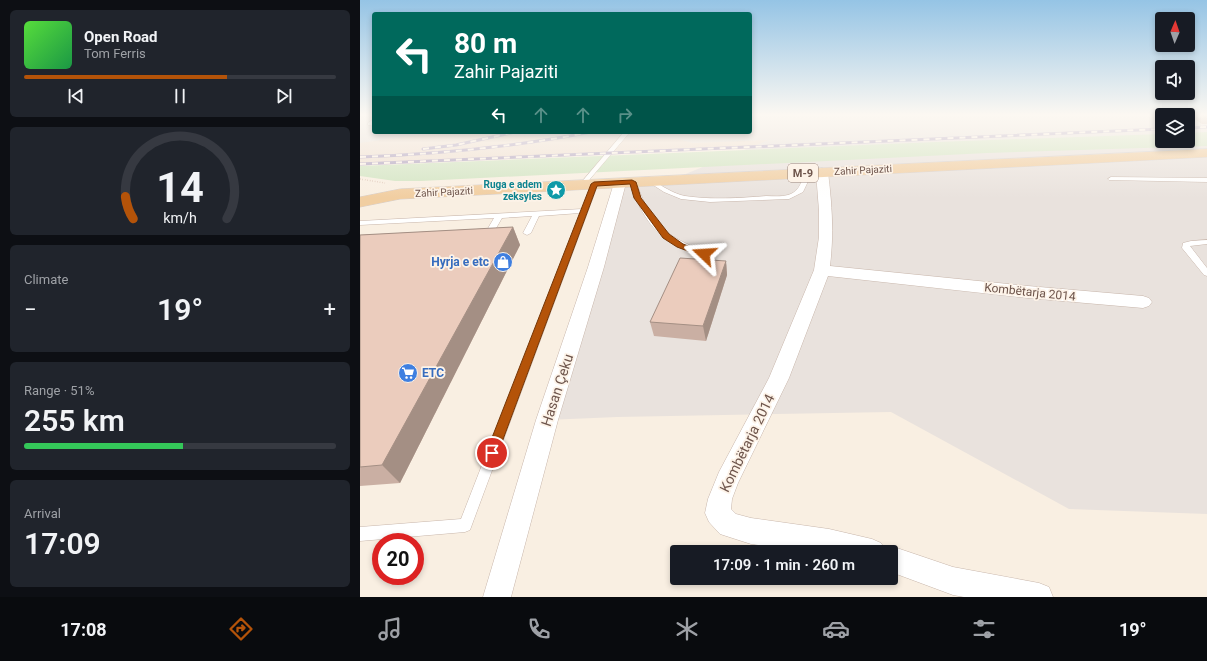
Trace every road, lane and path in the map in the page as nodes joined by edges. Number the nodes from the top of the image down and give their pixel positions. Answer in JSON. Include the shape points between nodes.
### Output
{"nodes":[{"id":1,"x":620,"y":142,"type":"edge"},
{"id":2,"x":1207,"y":152,"type":"edge"},
{"id":3,"x":816,"y":172,"type":"junction"},
{"id":4,"x":1111,"y":179,"type":"dead end"},
{"id":5,"x":1207,"y":180,"type":"edge"},
{"id":6,"x":650,"y":181,"type":"junction"},
{"id":7,"x":626,"y":183,"type":"junction"},
{"id":8,"x":588,"y":184,"type":"junction"},
{"id":9,"x":360,"y":190,"type":"edge"},
{"id":10,"x":400,"y":194,"type":"junction"},
{"id":11,"x":360,"y":202,"type":"edge"},
{"id":12,"x":584,"y":211,"type":"junction"},
{"id":13,"x":537,"y":213,"type":"junction"},
{"id":14,"x":500,"y":215,"type":"junction"},
{"id":15,"x":360,"y":223,"type":"edge"},
{"id":16,"x":527,"y":233,"type":"dead end"},
{"id":17,"x":488,"y":235,"type":"edge"},
{"id":18,"x":1207,"y":242,"type":"edge"},
{"id":19,"x":704,"y":254,"type":"dead end"},
{"id":20,"x":822,"y":270,"type":"junction"},
{"id":21,"x":1207,"y":273,"type":"edge"},
{"id":22,"x":1143,"y":302,"type":"dead end"},
{"id":23,"x":360,"y":534,"type":"edge"},
{"id":24,"x":842,"y":545,"type":"edge"},
{"id":25,"x":898,"y":561,"type":"edge"},
{"id":26,"x":497,"y":597,"type":"edge"},
{"id":27,"x":1039,"y":597,"type":"edge"}],
"edges":[{"from":1,"to":8,"type":"lane"},
{"from":2,"to":3,"type":"main road","name":"Zahir Pajaziti","number":"M-9"},
{"from":3,"to":6,"type":"main road","name":"Zahir Pajaziti","number":"M-9"},
{"from":3,"to":6,"type":"lane","via":[[801,191],[789,197],[774,198],[683,198]]},
{"from":3,"to":20,"type":"street","name":"Kombëtarja 2014","via":[[826,211]]},
{"from":4,"to":5,"type":"lane"},
{"from":6,"to":7,"type":"main road","name":"Zahir Pajaziti","number":"M-9"},
{"from":7,"to":8,"type":"main road","name":"Zahir Pajaziti","number":"M-9"},
{"from":7,"to":19,"type":"lane","via":[[666,236],[680,245]]},
{"from":7,"to":26,"type":"street","name":"Hasan Çeku","via":[[547,420]]},
{"from":8,"to":10,"type":"main road","name":"Zahir Pajaziti","number":"M-9"},
{"from":8,"to":12,"type":"lane"},
{"from":9,"to":10,"type":"main road","name":"Zahir Pajaziti","number":"M-9"},
{"from":10,"to":11,"type":"main road","name":"Zahir Pajaziti","number":"M-9"},
{"from":12,"to":13,"type":"lane"},
{"from":12,"to":23,"type":"lane","via":[[465,525]]},
{"from":13,"to":14,"type":"lane"},
{"from":13,"to":16,"type":"lane"},
{"from":14,"to":15,"type":"lane"},
{"from":14,"to":17,"type":"lane"},
{"from":18,"to":21,"type":"lane","via":[[1191,242],[1186,248]]},
{"from":20,"to":22,"type":"street","name":"Kombëtarja 2014"},
{"from":20,"to":24,"type":"street","name":"Kombëtarja 2014","via":[[779,378],[727,480],[718,513],[729,525],[744,529]]},
{"from":25,"to":27,"type":"street","via":[[953,581]]}]}
